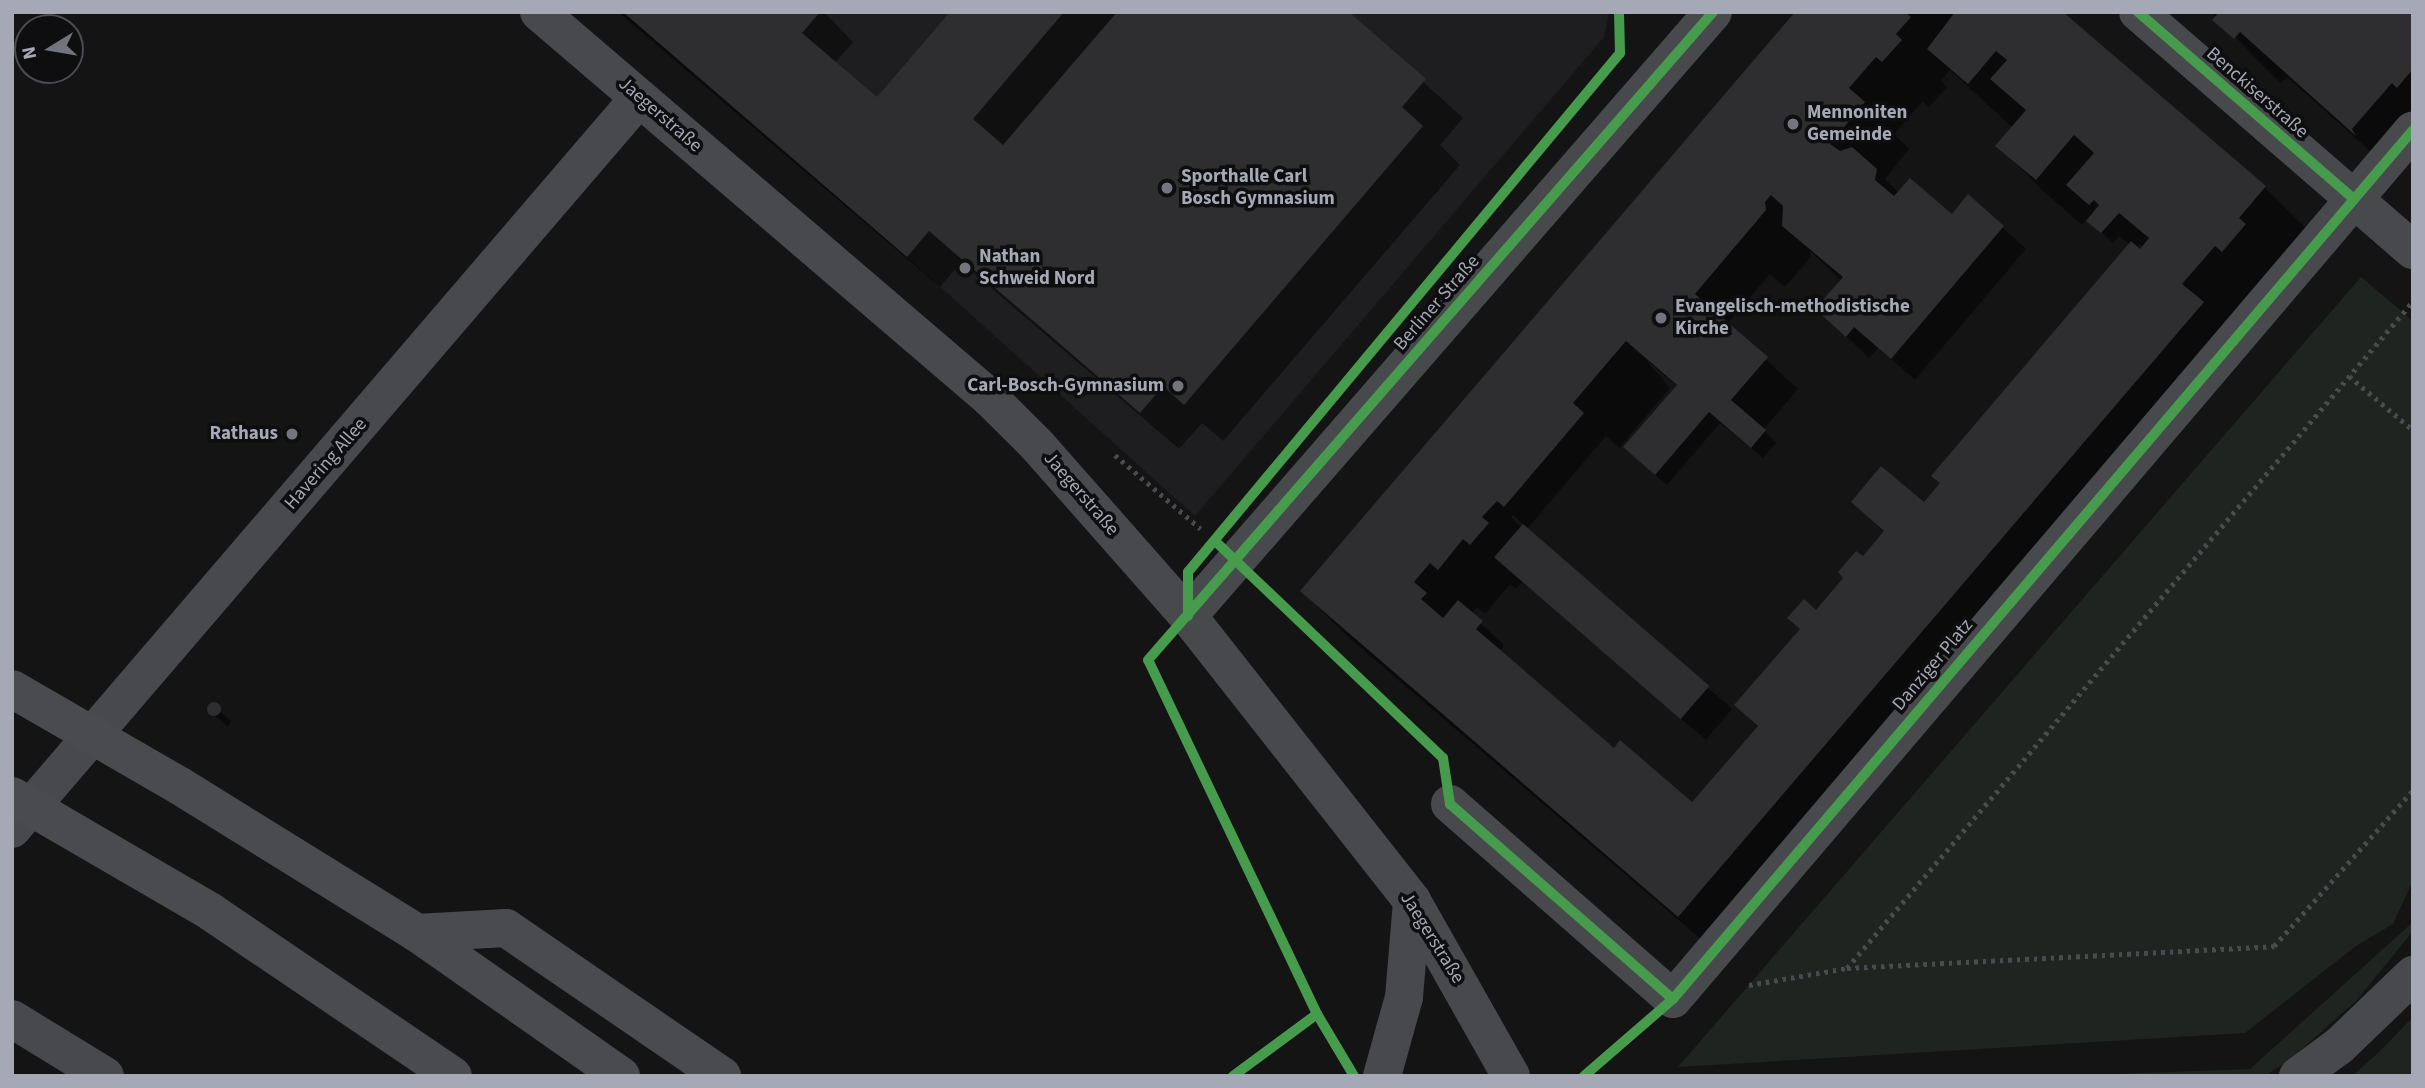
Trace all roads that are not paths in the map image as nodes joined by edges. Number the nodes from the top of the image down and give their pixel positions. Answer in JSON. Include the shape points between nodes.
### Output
{"nodes":[{"id":1,"x":539,"y":12,"type":"edge"},
{"id":2,"x":1713,"y":12,"type":"edge"},
{"id":3,"x":2138,"y":12,"type":"edge"},
{"id":4,"x":639,"y":98,"type":"junction"},
{"id":5,"x":2413,"y":130,"type":"edge"},
{"id":6,"x":2354,"y":199,"type":"junction"},
{"id":7,"x":2413,"y":250,"type":"edge"},
{"id":8,"x":1188,"y":616,"type":"junction"},
{"id":9,"x":12,"y":689,"type":"edge"},
{"id":10,"x":12,"y":796,"type":"edge"},
{"id":11,"x":1450,"y":804,"type":"dead end"},
{"id":12,"x":12,"y":830,"type":"edge"},
{"id":13,"x":1412,"y":901,"type":"junction"},
{"id":14,"x":417,"y":933,"type":"junction"},
{"id":15,"x":2413,"y":975,"type":"edge"},
{"id":16,"x":12,"y":1019,"type":"edge"},
{"id":17,"x":105,"y":1076,"type":"edge"},
{"id":18,"x":453,"y":1076,"type":"edge"},
{"id":19,"x":621,"y":1076,"type":"edge"},
{"id":20,"x":722,"y":1076,"type":"edge"},
{"id":21,"x":1382,"y":1076,"type":"edge"},
{"id":22,"x":1511,"y":1076,"type":"edge"},
{"id":23,"x":2298,"y":1076,"type":"edge"}],
"edges":[{"from":1,"to":4,"type":"street","name":"Jaegerstraße"},
{"from":2,"to":8,"type":"street","name":"Berliner Straße"},
{"from":3,"to":6,"type":"street","name":"Benckiserstraße"},
{"from":4,"to":8,"type":"street","name":"Jaegerstraße","via":[[990,398]]},
{"from":4,"to":12,"type":"street","name":"Havering Allee"},
{"from":5,"to":6,"type":"street","name":"Danziger Platz"},
{"from":6,"to":7,"type":"street","name":"Benckiserstraße"},
{"from":6,"to":11,"type":"street","name":"Danziger Platz","via":[[1673,999]]},
{"from":8,"to":13,"type":"street","name":"Jaegerstraße"},
{"from":9,"to":14,"type":"highway","bridge":true,"via":[[180,786]]},
{"from":10,"to":18,"type":"highway","bridge":true,"via":[[211,912]]},
{"from":13,"to":21,"type":"street","via":[[1404,997]]},
{"from":13,"to":22,"type":"street","name":"Jaegerstraße"},
{"from":14,"to":19,"type":"highway"},
{"from":14,"to":20,"type":"highway","via":[[506,928]]},
{"from":15,"to":23,"type":"street","via":[[2339,1046]]},
{"from":16,"to":17,"type":"street"}]}
